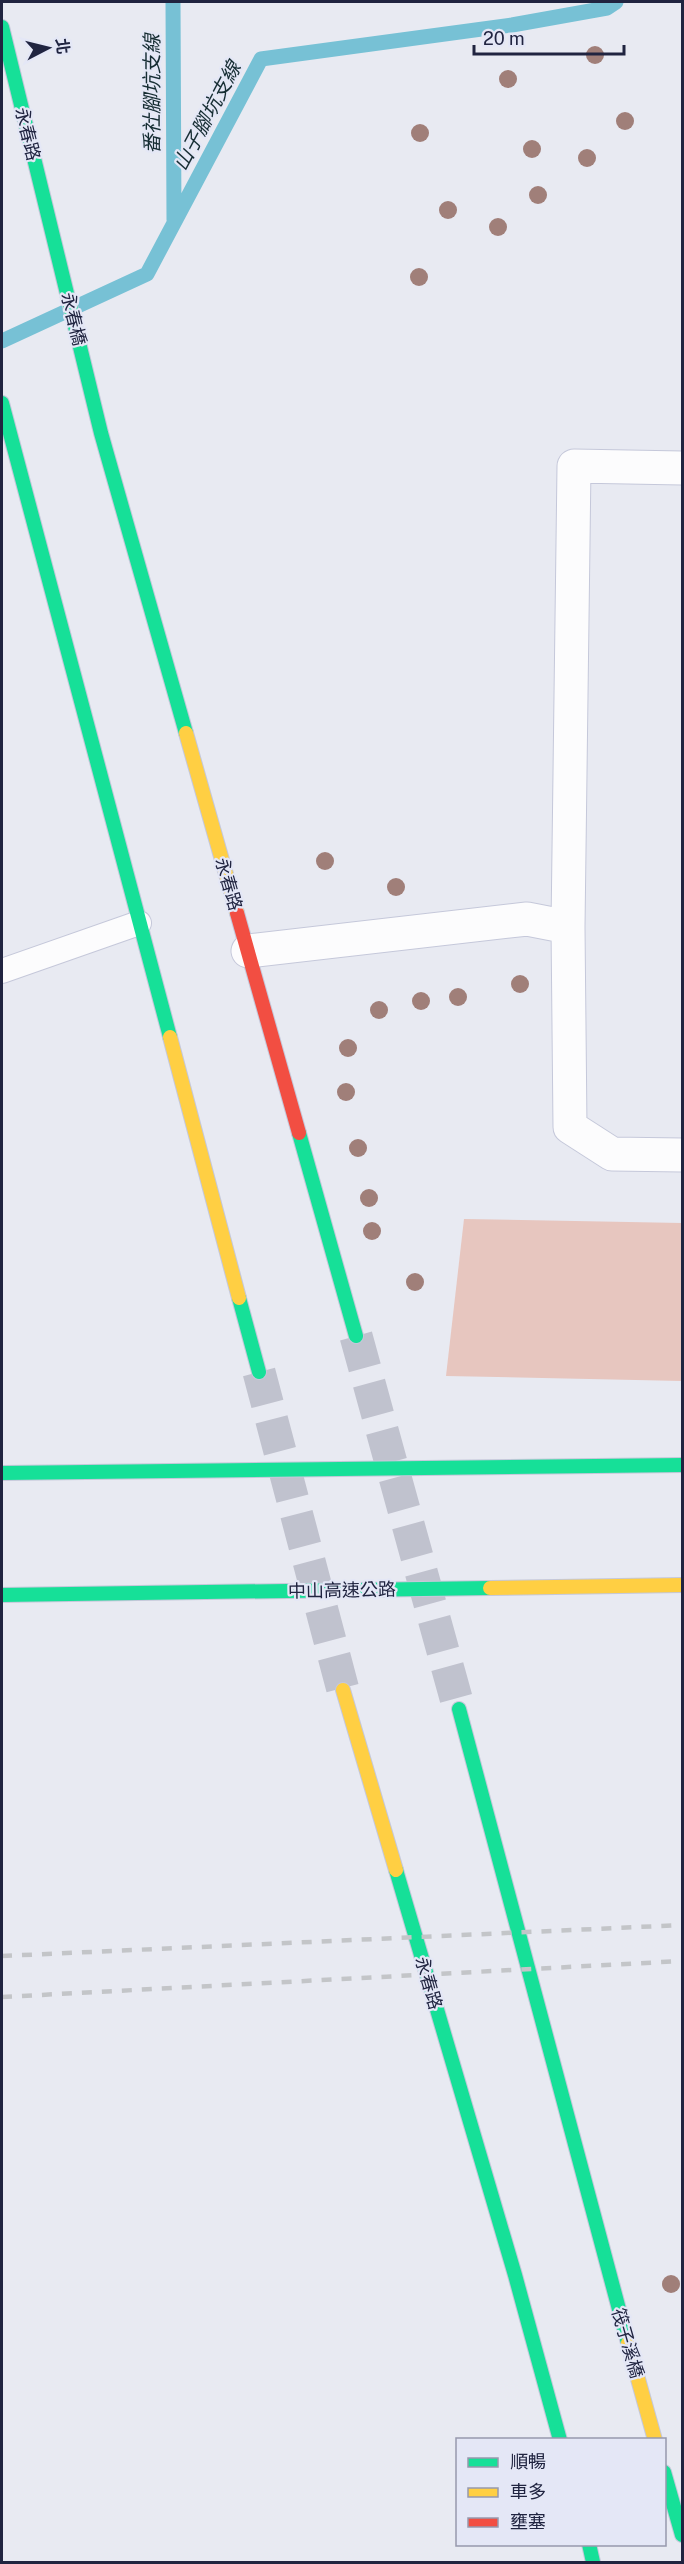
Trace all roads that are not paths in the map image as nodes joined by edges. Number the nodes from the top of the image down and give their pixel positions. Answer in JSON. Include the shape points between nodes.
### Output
{"nodes":[{"id":1,"x":2,"y":27,"type":"edge"},
{"id":2,"x":47,"y":205,"type":"joint"},
{"id":3,"x":2,"y":403,"type":"edge"},
{"id":4,"x":101,"y":433,"type":"joint"},
{"id":5,"x":682,"y":468,"type":"edge"},
{"id":6,"x":139,"y":923,"type":"junction"},
{"id":7,"x":568,"y":927,"type":"junction"},
{"id":8,"x":248,"y":951,"type":"junction"},
{"id":9,"x":2,"y":971,"type":"edge"},
{"id":10,"x":682,"y":1155,"type":"edge"},
{"id":11,"x":356,"y":1336,"type":"tunnel mouth"},
{"id":12,"x":259,"y":1372,"type":"tunnel mouth"},
{"id":13,"x":682,"y":1465,"type":"edge"},
{"id":14,"x":2,"y":1473,"type":"edge"},
{"id":15,"x":682,"y":1585,"type":"edge"},
{"id":16,"x":2,"y":1595,"type":"edge"},
{"id":17,"x":343,"y":1690,"type":"tunnel mouth"},
{"id":18,"x":459,"y":1709,"type":"tunnel mouth"},
{"id":19,"x":560,"y":2438,"type":"edge"},
{"id":20,"x":655,"y":2438,"type":"edge"},
{"id":21,"x":666,"y":2479,"type":"edge"},
{"id":22,"x":682,"y":2535,"type":"edge"},
{"id":23,"x":589,"y":2546,"type":"edge"},
{"id":24,"x":593,"y":2562,"type":"edge"}],
"edges":[{"from":1,"to":2,"type":"main road","name":"永春路"},
{"from":2,"to":4,"type":"main road","name":"永春橋"},
{"from":3,"to":6,"type":"main road"},
{"from":4,"to":8,"type":"main road","name":"永春路"},
{"from":5,"to":7,"type":"street","via":[[574,466]]},
{"from":6,"to":9,"type":"lane"},
{"from":6,"to":12,"type":"main road"},
{"from":7,"to":8,"type":"street","via":[[527,919]]},
{"from":7,"to":10,"type":"street","via":[[570,1127],[612,1154]]},
{"from":8,"to":11,"type":"main road","name":"永春路"},
{"from":13,"to":14,"type":"main road"},
{"from":15,"to":16,"type":"main road","name":"中山高速公路"},
{"from":17,"to":19,"type":"main road","name":"永春路"},
{"from":18,"to":20,"type":"main road","name":"筏子溪橋","via":[[600,2246]]},
{"from":21,"to":22,"type":"main road"},
{"from":23,"to":24,"type":"main road"}]}
